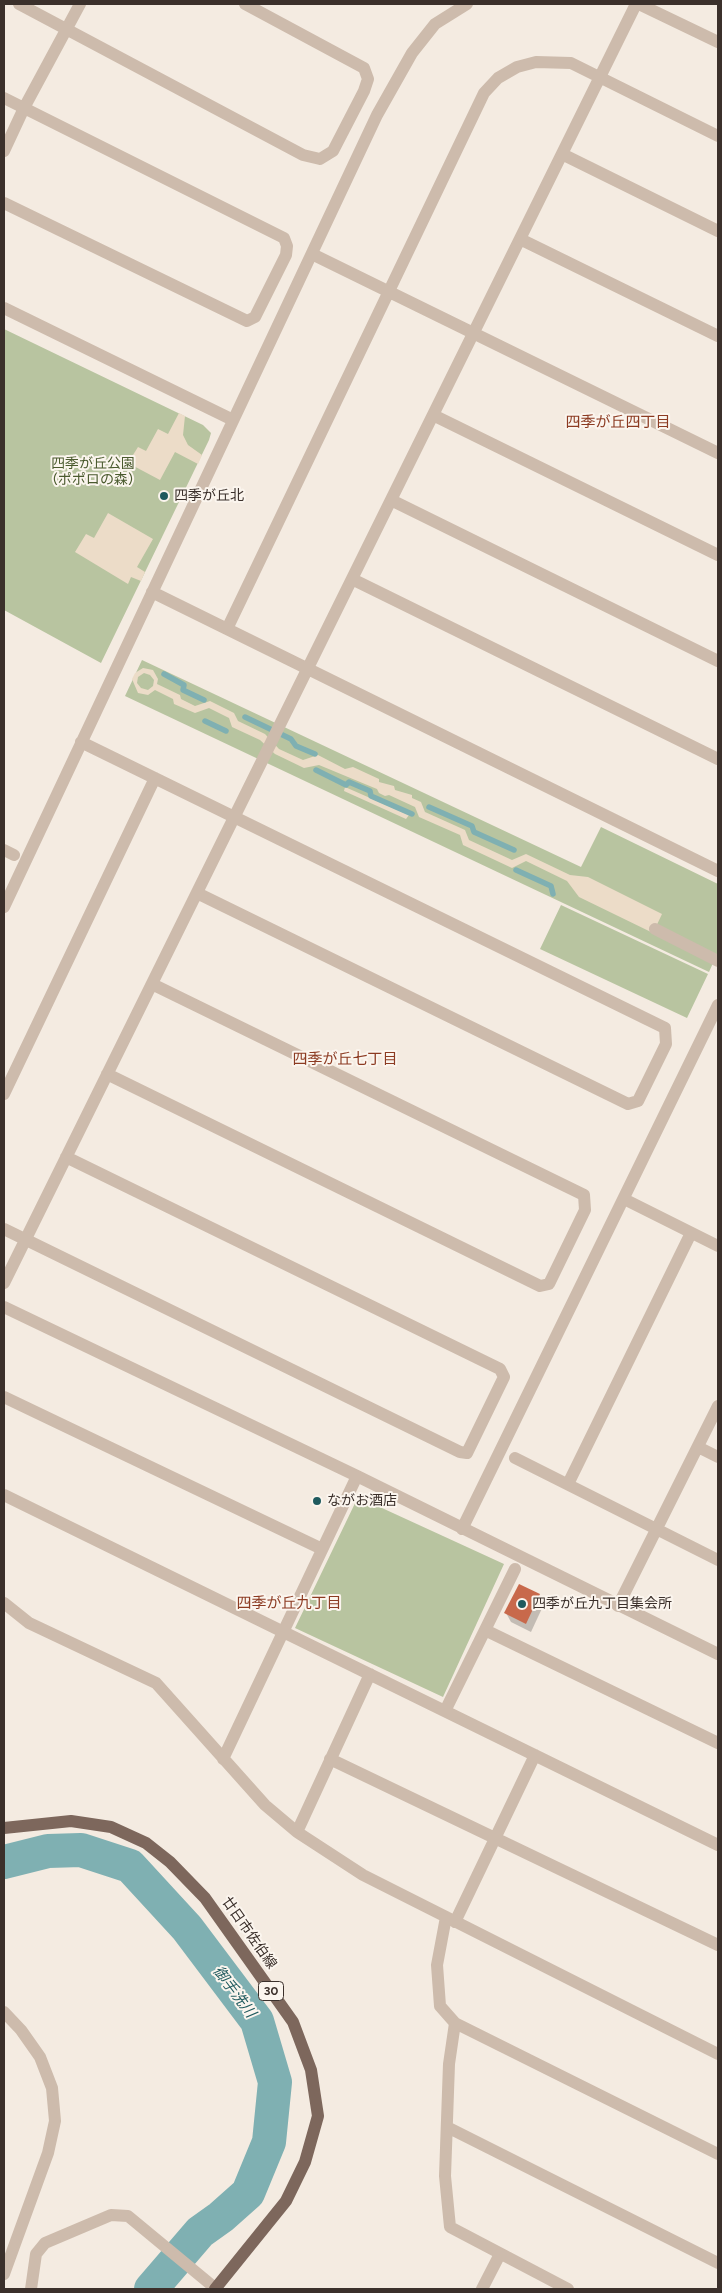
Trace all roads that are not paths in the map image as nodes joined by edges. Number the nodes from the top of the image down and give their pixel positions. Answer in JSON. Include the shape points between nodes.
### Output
{"nodes":[{"id":1,"x":19,"y":4,"type":"edge"},
{"id":2,"x":80,"y":4,"type":"edge"},
{"id":3,"x":245,"y":4,"type":"edge"},
{"id":4,"x":467,"y":4,"type":"edge"},
{"id":5,"x":637,"y":4,"type":"edge"},
{"id":6,"x":66,"y":29,"type":"junction"},
{"id":7,"x":718,"y":42,"type":"edge"},
{"id":8,"x":599,"y":77,"type":"junction"},
{"id":9,"x":4,"y":98,"type":"edge"},
{"id":10,"x":24,"y":108,"type":"junction"},
{"id":11,"x":718,"y":136,"type":"edge"},
{"id":12,"x":4,"y":151,"type":"edge"},
{"id":13,"x":562,"y":154,"type":"junction"},
{"id":14,"x":4,"y":203,"type":"edge"},
{"id":15,"x":718,"y":231,"type":"edge"},
{"id":16,"x":520,"y":239,"type":"junction"},
{"id":17,"x":312,"y":254,"type":"junction"},
{"id":18,"x":389,"y":292,"type":"junction"},
{"id":19,"x":4,"y":308,"type":"edge"},
{"id":20,"x":473,"y":333,"type":"junction"},
{"id":21,"x":718,"y":336,"type":"edge"},
{"id":22,"x":433,"y":415,"type":"junction"},
{"id":23,"x":233,"y":420,"type":"junction"},
{"id":24,"x":718,"y":453,"type":"edge"},
{"id":25,"x":391,"y":500,"type":"junction"},
{"id":26,"x":718,"y":555,"type":"edge"},
{"id":27,"x":352,"y":579,"type":"junction"},
{"id":28,"x":152,"y":592,"type":"junction"},
{"id":29,"x":227,"y":629,"type":"junction"},
{"id":30,"x":718,"y":661,"type":"edge"},
{"id":31,"x":308,"y":668,"type":"junction"},
{"id":32,"x":82,"y":742,"type":"junction"},
{"id":33,"x":718,"y":759,"type":"edge"},
{"id":34,"x":155,"y":778,"type":"junction"},
{"id":35,"x":234,"y":817,"type":"junction"},
{"id":36,"x":718,"y":871,"type":"edge"},
{"id":37,"x":196,"y":893,"type":"junction"},
{"id":38,"x":4,"y":907,"type":"edge"},
{"id":39,"x":655,"y":928,"type":"dead end"},
{"id":40,"x":718,"y":961,"type":"edge"},
{"id":41,"x":152,"y":984,"type":"junction"},
{"id":42,"x":718,"y":1005,"type":"edge"},
{"id":43,"x":107,"y":1074,"type":"junction"},
{"id":44,"x":4,"y":1094,"type":"edge"},
{"id":45,"x":66,"y":1157,"type":"junction"},
{"id":46,"x":624,"y":1198,"type":"junction"},
{"id":47,"x":4,"y":1230,"type":"edge"},
{"id":48,"x":691,"y":1233,"type":"junction"},
{"id":49,"x":25,"y":1240,"type":"junction"},
{"id":50,"x":718,"y":1246,"type":"edge"},
{"id":51,"x":4,"y":1283,"type":"edge"},
{"id":52,"x":4,"y":1307,"type":"edge"},
{"id":53,"x":4,"y":1397,"type":"edge"},
{"id":54,"x":718,"y":1406,"type":"edge"},
{"id":55,"x":698,"y":1447,"type":"junction"},
{"id":56,"x":718,"y":1457,"type":"edge"},
{"id":57,"x":515,"y":1458,"type":"dead end"},
{"id":58,"x":357,"y":1476,"type":"junction"},
{"id":59,"x":568,"y":1484,"type":"junction"},
{"id":60,"x":4,"y":1495,"type":"edge"},
{"id":61,"x":462,"y":1529,"type":"junction"},
{"id":62,"x":657,"y":1529,"type":"junction"},
{"id":63,"x":322,"y":1549,"type":"junction"},
{"id":64,"x":718,"y":1560,"type":"edge"},
{"id":65,"x":515,"y":1569,"type":"dead end"},
{"id":66,"x":4,"y":1604,"type":"edge"},
{"id":67,"x":618,"y":1606,"type":"junction"},
{"id":68,"x":485,"y":1630,"type":"junction"},
{"id":69,"x":283,"y":1632,"type":"junction"},
{"id":70,"x":718,"y":1654,"type":"edge"},
{"id":71,"x":370,"y":1674,"type":"junction"},
{"id":72,"x":445,"y":1711,"type":"junction"},
{"id":73,"x":718,"y":1743,"type":"edge"},
{"id":74,"x":535,"y":1755,"type":"junction"},
{"id":75,"x":224,"y":1759,"type":"junction"},
{"id":76,"x":330,"y":1759,"type":"junction"},
{"id":77,"x":4,"y":1828,"type":"edge"},
{"id":78,"x":296,"y":1832,"type":"junction"},
{"id":79,"x":495,"y":1838,"type":"junction"},
{"id":80,"x":718,"y":1845,"type":"edge"},
{"id":81,"x":450,"y":1919,"type":"junction"},
{"id":82,"x":718,"y":1945,"type":"edge"},
{"id":83,"x":4,"y":2012,"type":"edge"},
{"id":84,"x":455,"y":2022,"type":"junction"},
{"id":85,"x":718,"y":2054,"type":"edge"},
{"id":86,"x":448,"y":2127,"type":"junction"},
{"id":87,"x":718,"y":2154,"type":"edge"},
{"id":88,"x":500,"y":2254,"type":"junction"},
{"id":89,"x":718,"y":2263,"type":"edge"},
{"id":90,"x":4,"y":2274,"type":"edge"},
{"id":91,"x":32,"y":2289,"type":"edge"},
{"id":92,"x":215,"y":2289,"type":"edge"},
{"id":93,"x":482,"y":2289,"type":"edge"},
{"id":94,"x":568,"y":2289,"type":"edge"}],
"edges":[{"from":1,"to":6,"type":"street"},
{"from":2,"to":6,"type":"street"},
{"from":3,"to":6,"type":"street","via":[[364,68],[368,79],[364,91],[333,151],[320,159],[303,155]]},
{"from":4,"to":17,"type":"street","via":[[435,24],[412,53],[377,115]]},
{"from":5,"to":7,"type":"street"},
{"from":5,"to":8,"type":"street"},
{"from":6,"to":10,"type":"street"},
{"from":8,"to":11,"type":"street"},
{"from":8,"to":13,"type":"street"},
{"from":8,"to":18,"type":"street","via":[[571,63],[554,61],[517,67],[498,78],[484,93]]},
{"from":9,"to":10,"type":"street"},
{"from":10,"to":12,"type":"street"},
{"from":10,"to":14,"type":"street","via":[[284,238],[286,255],[255,317],[247,321]]},
{"from":13,"to":15,"type":"street"},
{"from":13,"to":16,"type":"street"},
{"from":16,"to":20,"type":"street"},
{"from":16,"to":21,"type":"street"},
{"from":17,"to":18,"type":"street"},
{"from":17,"to":23,"type":"street"},
{"from":18,"to":20,"type":"street"},
{"from":18,"to":29,"type":"street"},
{"from":19,"to":23,"type":"street"},
{"from":20,"to":22,"type":"street"},
{"from":20,"to":24,"type":"street"},
{"from":22,"to":25,"type":"street"},
{"from":22,"to":26,"type":"street"},
{"from":23,"to":28,"type":"street"},
{"from":25,"to":27,"type":"street"},
{"from":25,"to":30,"type":"street"},
{"from":27,"to":31,"type":"street"},
{"from":27,"to":33,"type":"street"},
{"from":28,"to":29,"type":"street"},
{"from":28,"to":32,"type":"street"},
{"from":29,"to":31,"type":"street"},
{"from":31,"to":35,"type":"street"},
{"from":31,"to":36,"type":"street"},
{"from":32,"to":34,"type":"street"},
{"from":32,"to":38,"type":"street"},
{"from":34,"to":35,"type":"street"},
{"from":34,"to":44,"type":"street"},
{"from":35,"to":37,"type":"street"},
{"from":35,"to":37,"type":"street","via":[[665,1028],[666,1044],[638,1101],[628,1104]]},
{"from":37,"to":41,"type":"street"},
{"from":39,"to":40,"type":"street"},
{"from":41,"to":43,"type":"street"},
{"from":41,"to":43,"type":"street","via":[[584,1195],[585,1210],[550,1284],[540,1286]]},
{"from":42,"to":46,"type":"street"},
{"from":43,"to":45,"type":"street"},
{"from":45,"to":49,"type":"street"},
{"from":45,"to":49,"type":"street","via":[[500,1369],[504,1377],[467,1453]]},
{"from":46,"to":48,"type":"street"},
{"from":46,"to":61,"type":"street"},
{"from":47,"to":49,"type":"street"},
{"from":48,"to":50,"type":"street"},
{"from":48,"to":59,"type":"street"},
{"from":49,"to":51,"type":"street"},
{"from":52,"to":58,"type":"street"},
{"from":53,"to":63,"type":"street"},
{"from":54,"to":55,"type":"street"},
{"from":55,"to":56,"type":"street"},
{"from":55,"to":62,"type":"street"},
{"from":57,"to":59,"type":"street"},
{"from":58,"to":61,"type":"street"},
{"from":58,"to":63,"type":"street"},
{"from":59,"to":62,"type":"street"},
{"from":60,"to":69,"type":"street"},
{"from":61,"to":67,"type":"street"},
{"from":62,"to":64,"type":"street"},
{"from":62,"to":67,"type":"street"},
{"from":63,"to":69,"type":"street"},
{"from":65,"to":68,"type":"street"},
{"from":66,"to":75,"type":"street","via":[[29,1622],[156,1683]]},
{"from":67,"to":70,"type":"street"},
{"from":68,"to":72,"type":"street"},
{"from":68,"to":73,"type":"street"},
{"from":69,"to":71,"type":"street"},
{"from":69,"to":75,"type":"street"},
{"from":71,"to":72,"type":"street"},
{"from":71,"to":76,"type":"street"},
{"from":72,"to":74,"type":"street"},
{"from":74,"to":79,"type":"street"},
{"from":74,"to":80,"type":"street"},
{"from":75,"to":78,"type":"street","via":[[265,1805]]},
{"from":76,"to":78,"type":"street"},
{"from":76,"to":79,"type":"street"},
{"from":77,"to":92,"type":"main road","name":"廿日市佐伯線","number":"30","via":[[71,1821],[111,1827],[146,1843],[205,1898],[294,2022],[312,2070],[318,2116],[308,2153],[286,2201]]},
{"from":78,"to":81,"type":"street","via":[[363,1875]]},
{"from":79,"to":81,"type":"street"},
{"from":79,"to":82,"type":"street"},
{"from":81,"to":84,"type":"street","via":[[438,1964],[440,2006]]},
{"from":81,"to":85,"type":"street"},
{"from":83,"to":90,"type":"street","via":[[40,2057],[52,2088],[54,2121],[48,2153]]},
{"from":84,"to":86,"type":"street","via":[[449,2064]]},
{"from":84,"to":87,"type":"street"},
{"from":86,"to":88,"type":"street","via":[[445,2176],[450,2227]]},
{"from":86,"to":89,"type":"street"},
{"from":88,"to":93,"type":"street"},
{"from":88,"to":94,"type":"street"},
{"from":91,"to":92,"type":"street","via":[[36,2254],[45,2242],[111,2215],[128,2216]]}]}
